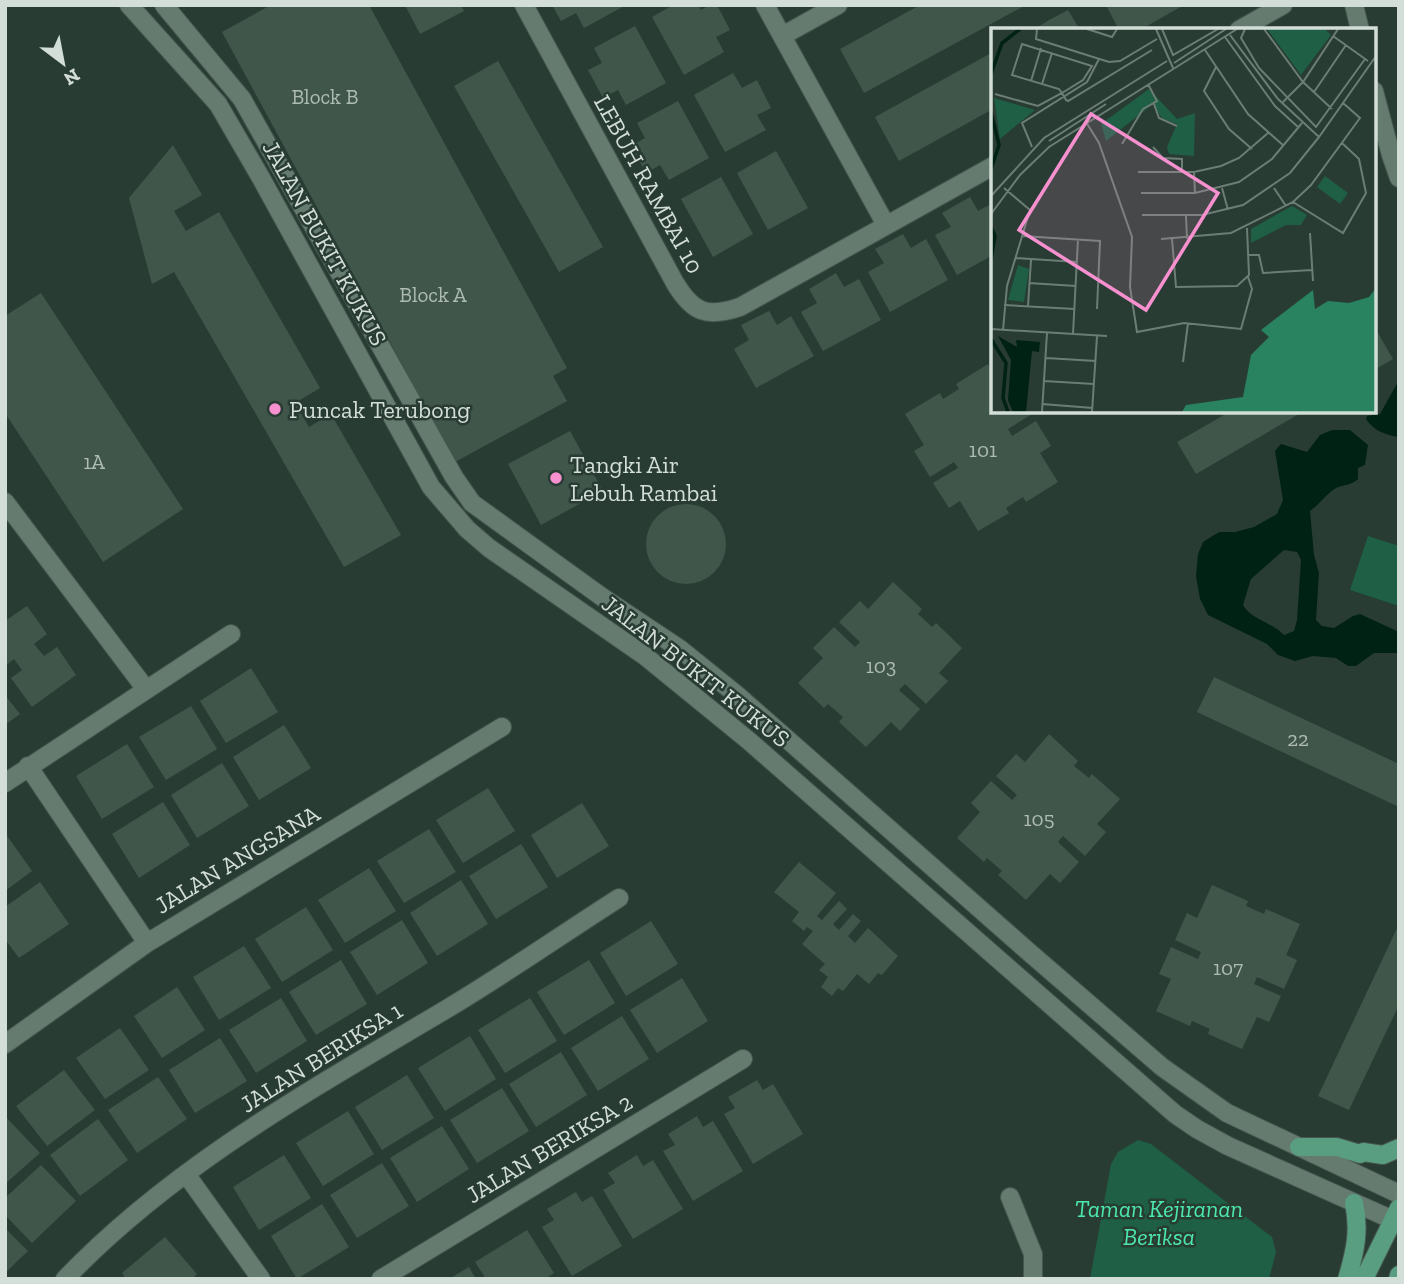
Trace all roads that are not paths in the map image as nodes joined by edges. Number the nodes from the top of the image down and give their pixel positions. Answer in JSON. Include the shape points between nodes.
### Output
{"nodes":[{"id":1,"x":130,"y":5,"type":"edge"},
{"id":2,"x":164,"y":5,"type":"edge"},
{"id":3,"x":524,"y":5,"type":"edge"},
{"id":4,"x":765,"y":5,"type":"edge"},
{"id":5,"x":838,"y":5,"type":"edge"},
{"id":6,"x":1283,"y":5,"type":"edge"},
{"id":7,"x":1354,"y":5,"type":"edge"},
{"id":8,"x":1243,"y":28,"type":"edge"},
{"id":9,"x":1360,"y":28,"type":"edge"},
{"id":10,"x":782,"y":36,"type":"junction"},
{"id":11,"x":1376,"y":99,"type":"edge"},
{"id":12,"x":279,"y":167,"type":"junction"},
{"id":13,"x":991,"y":167,"type":"edge"},
{"id":14,"x":261,"y":178,"type":"junction"},
{"id":15,"x":1399,"y":178,"type":"edge"},
{"id":16,"x":886,"y":225,"type":"junction"},
{"id":17,"x":5,"y":502,"type":"edge"},
{"id":18,"x":231,"y":634,"type":"dead end"},
{"id":19,"x":145,"y":688,"type":"junction"},
{"id":20,"x":502,"y":727,"type":"dead end"},
{"id":21,"x":28,"y":766,"type":"junction"},
{"id":22,"x":5,"y":783,"type":"edge"},
{"id":23,"x":619,"y":898,"type":"dead end"},
{"id":24,"x":147,"y":943,"type":"junction"},
{"id":25,"x":5,"y":1044,"type":"edge"},
{"id":26,"x":743,"y":1059,"type":"dead end"},
{"id":27,"x":1299,"y":1147,"type":"junction"},
{"id":28,"x":1399,"y":1147,"type":"edge"},
{"id":29,"x":186,"y":1174,"type":"junction"},
{"id":30,"x":1399,"y":1194,"type":"edge"},
{"id":31,"x":1010,"y":1197,"type":"dead end"},
{"id":32,"x":1354,"y":1203,"type":"junction"},
{"id":33,"x":1397,"y":1215,"type":"edge"},
{"id":34,"x":389,"y":1277,"type":"edge"},
{"id":35,"x":65,"y":1279,"type":"edge"},
{"id":36,"x":261,"y":1279,"type":"edge"},
{"id":37,"x":1033,"y":1279,"type":"edge"},
{"id":38,"x":1347,"y":1279,"type":"edge"},
{"id":39,"x":1364,"y":1279,"type":"edge"}],
"edges":[{"from":1,"to":14,"type":"street","name":"JALAN BUKIT KUKUS","via":[[218,104]]},
{"from":2,"to":12,"type":"street","name":"JALAN BUKIT KUKUS","via":[[242,99]]},
{"from":3,"to":16,"type":"street","name":"LEBUH RAMBAI 10","via":[[675,284],[694,307],[720,314],[740,307]]},
{"from":4,"to":10,"type":"street"},
{"from":5,"to":10,"type":"street"},
{"from":6,"to":8,"type":"street"},
{"from":7,"to":9,"type":"street"},
{"from":10,"to":16,"type":"street"},
{"from":11,"to":15,"type":"street"},
{"from":12,"to":14,"type":"street"},
{"from":12,"to":27,"type":"street","name":"JALAN BUKIT KUKUS","via":[[472,503],[680,649],[737,695],[1162,1067],[1227,1113]]},
{"from":13,"to":16,"type":"street","name":"LEBUH RAMBAI 10"},
{"from":14,"to":32,"type":"street","name":"JALAN BUKIT KUKUS","via":[[431,487],[467,528],[645,656],[748,740],[1175,1114],[1228,1146]]},
{"from":17,"to":19,"type":"street"},
{"from":18,"to":19,"type":"street"},
{"from":19,"to":21,"type":"street"},
{"from":20,"to":24,"type":"street","name":"JALAN ANGSANA"},
{"from":21,"to":22,"type":"street"},
{"from":21,"to":24,"type":"street"},
{"from":23,"to":29,"type":"street","name":"JALAN BERIKSA 1","via":[[303,1095]]},
{"from":24,"to":25,"type":"street","name":"JALAN ANGSANA"},
{"from":26,"to":34,"type":"street","name":"JALAN BERIKSA 2"},
{"from":27,"to":28,"type":"main road","via":[[1337,1147],[1360,1154],[1384,1154]]},
{"from":27,"to":30,"type":"street","name":"JALAN BUKIT KUKUS"},
{"from":29,"to":35,"type":"street","name":"JALAN BERIKSA 1","via":[[96,1247]]},
{"from":29,"to":36,"type":"street"},
{"from":31,"to":37,"type":"street","via":[[1033,1254]]},
{"from":32,"to":33,"type":"street","name":"JALAN BUKIT KUKUS"},
{"from":32,"to":38,"type":"main road","via":[[1358,1240]]},
{"from":33,"to":39,"type":"main road"}]}
